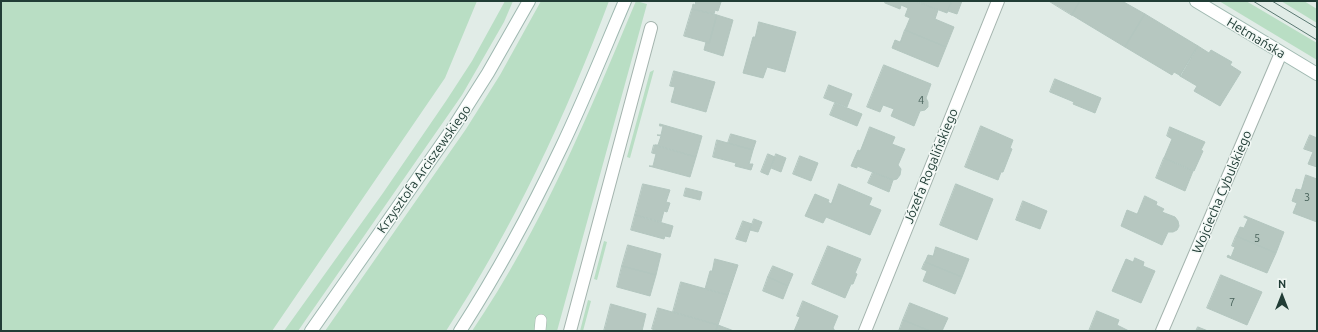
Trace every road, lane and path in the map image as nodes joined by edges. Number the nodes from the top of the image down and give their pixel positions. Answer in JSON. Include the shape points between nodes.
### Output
{"nodes":[{"id":1,"x":529,"y":1,"type":"edge"},
{"id":2,"x":625,"y":1,"type":"edge"},
{"id":3,"x":998,"y":1,"type":"edge"},
{"id":4,"x":1196,"y":1,"type":"edge"},
{"id":5,"x":651,"y":28,"type":"dead end"},
{"id":6,"x":1282,"y":53,"type":"junction"},
{"id":7,"x":1317,"y":74,"type":"edge"},
{"id":8,"x":311,"y":331,"type":"edge"},
{"id":9,"x":460,"y":331,"type":"edge"},
{"id":10,"x":570,"y":331,"type":"edge"},
{"id":11,"x":865,"y":331,"type":"edge"},
{"id":12,"x":1162,"y":331,"type":"edge"}],
"edges":[{"from":1,"to":8,"type":"street","name":"Krzysztofa Arciszewskiego","via":[[451,132]]},
{"from":2,"to":9,"type":"street","via":[[551,170],[519,232]]},
{"from":3,"to":11,"type":"street","name":"Józefa Rogalińskiego"},
{"from":4,"to":6,"type":"street","name":"Hetmańska"},
{"from":5,"to":10,"type":"street"},
{"from":6,"to":7,"type":"street","name":"Hetmańska"},
{"from":6,"to":12,"type":"street","name":"Wojciecha Cybulskiego"}]}
